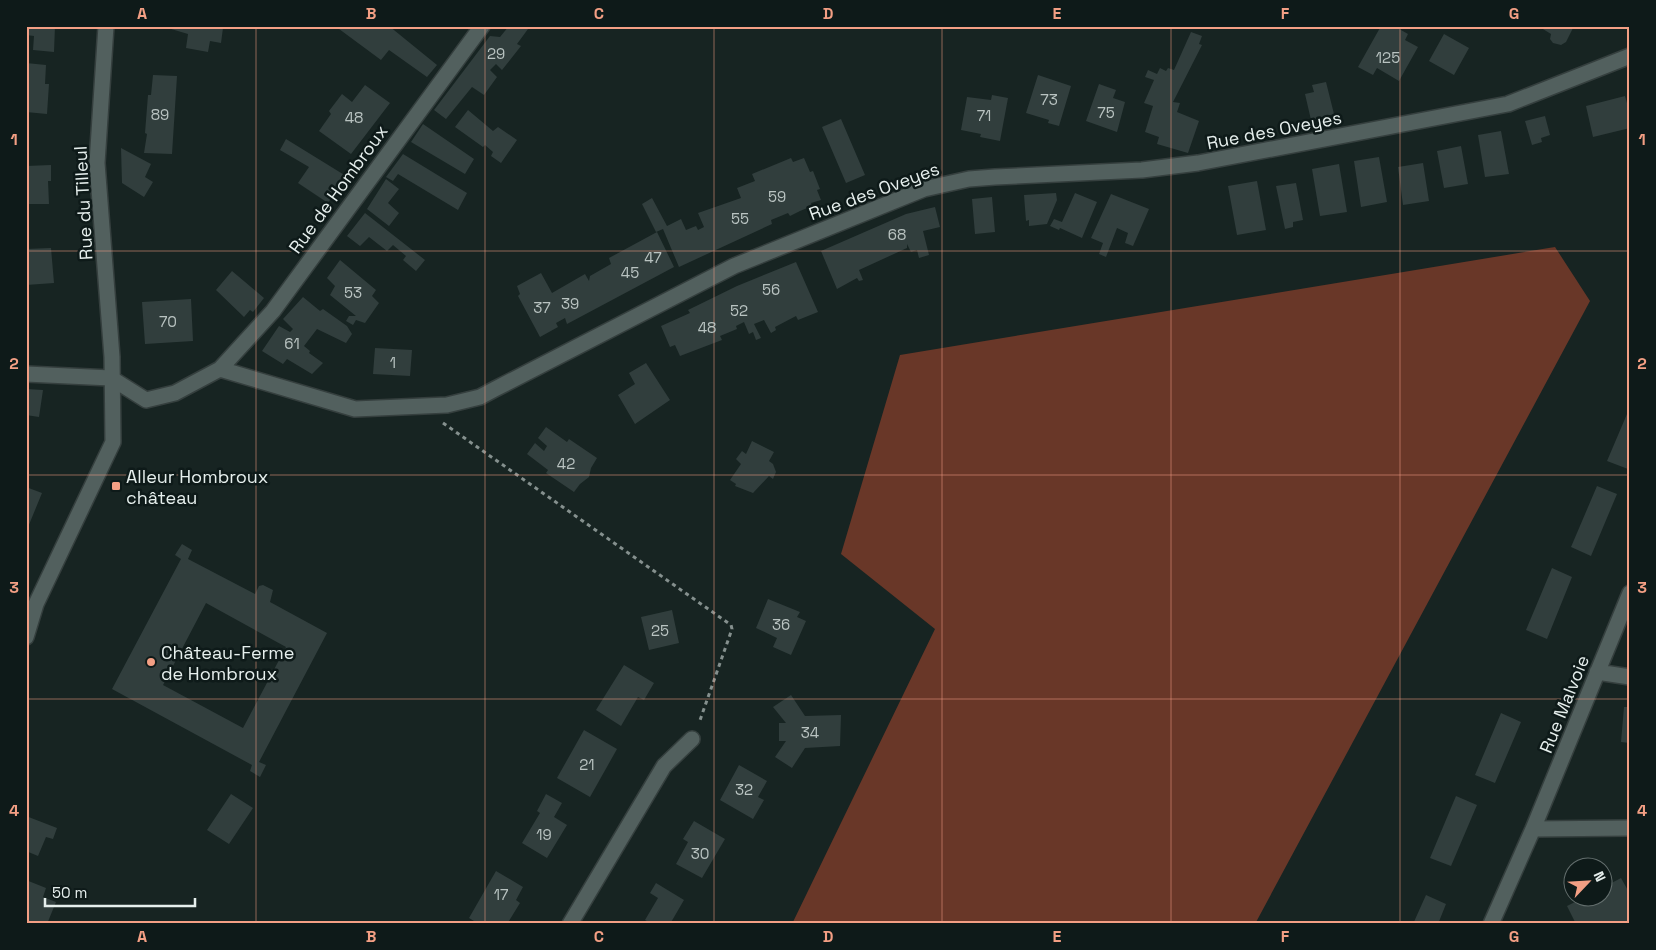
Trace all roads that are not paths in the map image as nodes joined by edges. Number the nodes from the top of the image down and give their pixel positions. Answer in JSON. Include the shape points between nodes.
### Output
{"nodes":[{"id":1,"x":106,"y":26,"type":"edge"},
{"id":2,"x":482,"y":26,"type":"edge"},
{"id":3,"x":1630,"y":56,"type":"edge"},
{"id":4,"x":220,"y":369,"type":"junction"},
{"id":5,"x":26,"y":374,"type":"edge"},
{"id":6,"x":111,"y":378,"type":"junction"},
{"id":7,"x":1630,"y":593,"type":"edge"},
{"id":8,"x":26,"y":637,"type":"edge"},
{"id":9,"x":1597,"y":672,"type":"junction"},
{"id":10,"x":1630,"y":677,"type":"edge"},
{"id":11,"x":692,"y":739,"type":"road end"},
{"id":12,"x":1630,"y":828,"type":"edge"},
{"id":13,"x":1533,"y":830,"type":"junction"},
{"id":14,"x":570,"y":924,"type":"edge"},
{"id":15,"x":1491,"y":924,"type":"edge"}],
"edges":[{"from":1,"to":6,"type":"street","name":"Rue du Tilleul","via":[[97,163]]},
{"from":2,"to":4,"type":"street","name":"Rue de Hombroux","via":[[273,310]]},
{"from":3,"to":4,"type":"street","name":"Rue des Oveyes","via":[[1508,104],[1198,163],[1142,170],[995,176],[924,189],[734,266],[480,396],[429,407],[355,409]]},
{"from":4,"to":6,"type":"street","name":"Rue de Hombroux","via":[[175,393],[146,400]]},
{"from":5,"to":6,"type":"street"},
{"from":6,"to":8,"type":"street","name":"Rue du Tilleul","via":[[113,442],[36,604]]},
{"from":7,"to":9,"type":"street","name":"Rue Malvoie"},
{"from":9,"to":10,"type":"street"},
{"from":9,"to":13,"type":"street","name":"Rue Malvoie"},
{"from":11,"to":14,"type":"street","via":[[664,766]]},
{"from":12,"to":13,"type":"street"},
{"from":13,"to":15,"type":"street","name":"Rue Malvoie"}]}
